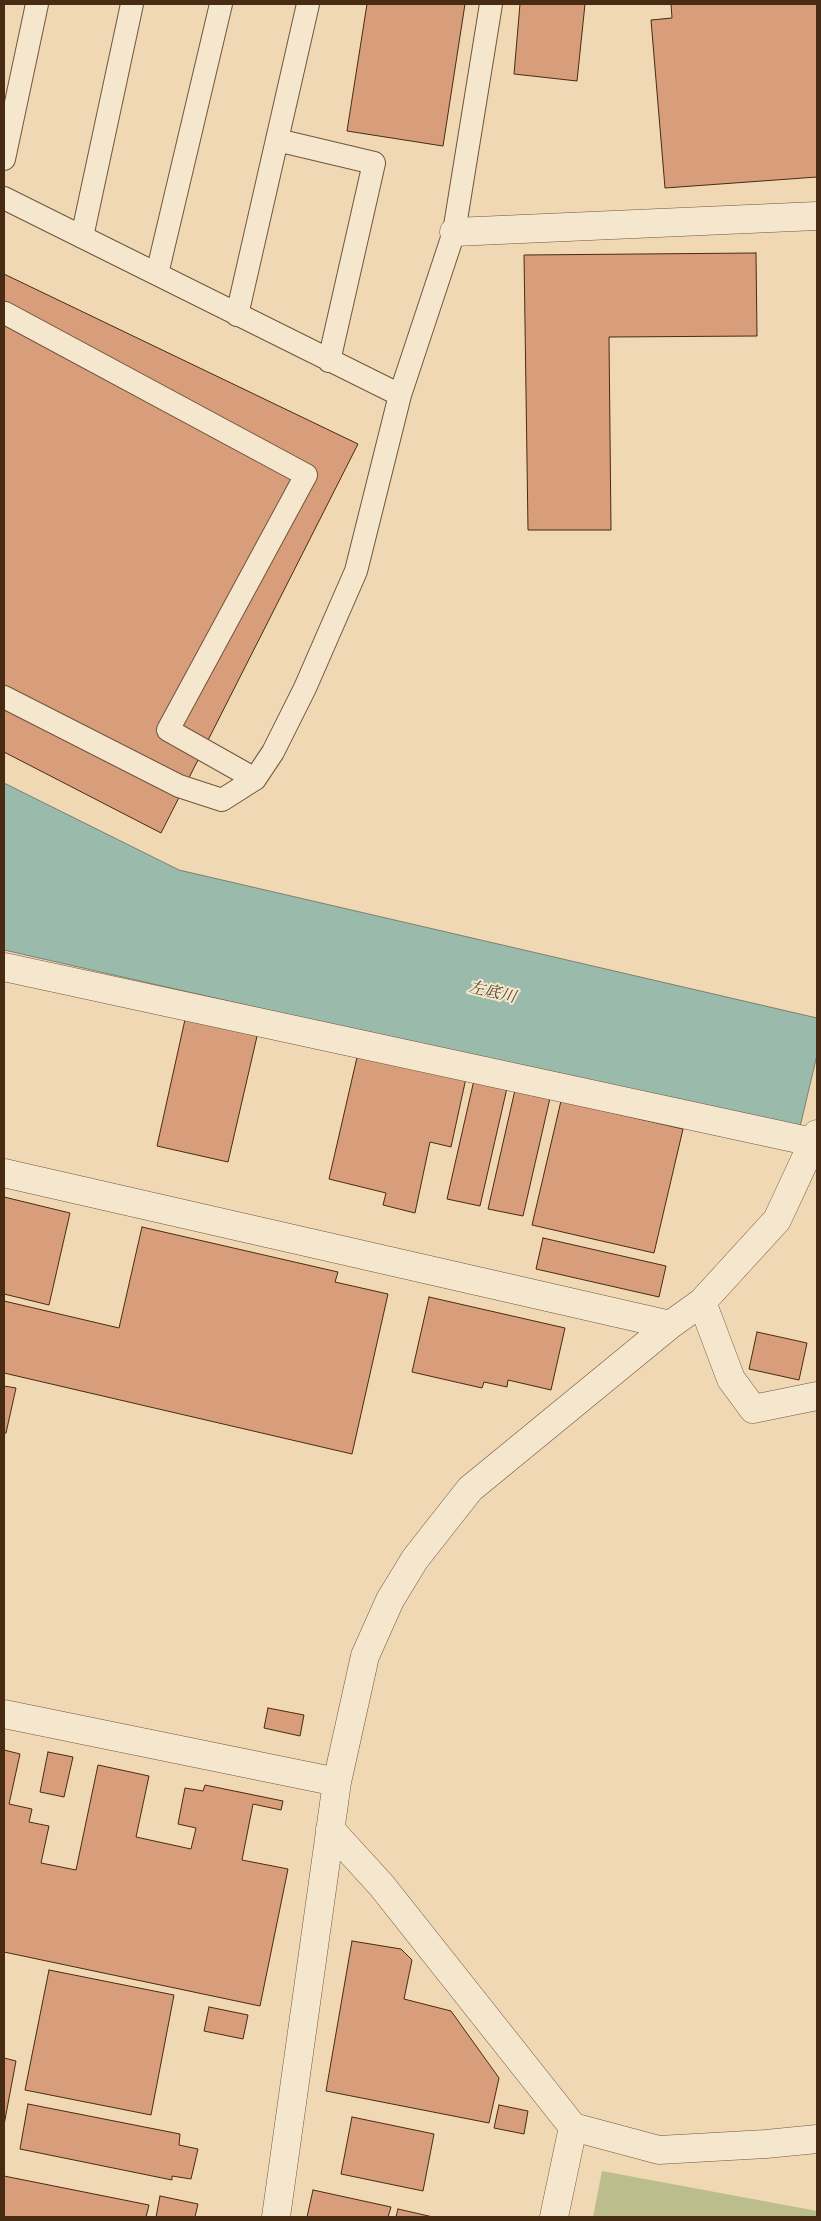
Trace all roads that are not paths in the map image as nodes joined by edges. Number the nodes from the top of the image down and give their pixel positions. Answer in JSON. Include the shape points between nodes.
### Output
{"nodes":[{"id":1,"x":37,"y":4,"type":"edge"},
{"id":2,"x":132,"y":4,"type":"edge"},
{"id":3,"x":221,"y":4,"type":"edge"},
{"id":4,"x":308,"y":4,"type":"edge"},
{"id":5,"x":491,"y":4,"type":"edge"},
{"id":6,"x":277,"y":140,"type":"junction"},
{"id":7,"x":4,"y":159,"type":"edge"},
{"id":8,"x":4,"y":198,"type":"edge"},
{"id":9,"x":817,"y":216,"type":"edge"},
{"id":10,"x":454,"y":232,"type":"junction"},
{"id":11,"x":82,"y":237,"type":"junction"},
{"id":12,"x":157,"y":274,"type":"junction"},
{"id":13,"x":4,"y":313,"type":"edge"},
{"id":14,"x":237,"y":315,"type":"junction"},
{"id":15,"x":330,"y":360,"type":"junction"},
{"id":16,"x":400,"y":395,"type":"junction"},
{"id":17,"x":4,"y":697,"type":"edge"},
{"id":18,"x":255,"y":779,"type":"junction"},
{"id":19,"x":4,"y":967,"type":"edge"},
{"id":20,"x":816,"y":1140,"type":"edge"},
{"id":21,"x":4,"y":1173,"type":"edge"},
{"id":22,"x":702,"y":1302,"type":"junction"},
{"id":23,"x":670,"y":1325,"type":"junction"},
{"id":24,"x":817,"y":1396,"type":"edge"},
{"id":25,"x":4,"y":1714,"type":"edge"},
{"id":26,"x":337,"y":1782,"type":"junction"},
{"id":27,"x":330,"y":1829,"type":"junction"},
{"id":28,"x":573,"y":2127,"type":"junction"},
{"id":29,"x":817,"y":2139,"type":"edge"},
{"id":30,"x":276,"y":2217,"type":"edge"},
{"id":31,"x":554,"y":2217,"type":"edge"}],
"edges":[{"from":1,"to":7,"type":"lane"},
{"from":2,"to":11,"type":"lane"},
{"from":3,"to":12,"type":"lane"},
{"from":4,"to":6,"type":"lane"},
{"from":5,"to":10,"type":"lane"},
{"from":6,"to":14,"type":"lane"},
{"from":6,"to":15,"type":"lane","via":[[374,162]]},
{"from":8,"to":11,"type":"lane"},
{"from":9,"to":10,"type":"street"},
{"from":10,"to":16,"type":"lane"},
{"from":11,"to":12,"type":"lane"},
{"from":12,"to":14,"type":"lane"},
{"from":13,"to":18,"type":"lane","via":[[306,475],[168,730]]},
{"from":14,"to":15,"type":"lane"},
{"from":15,"to":16,"type":"lane"},
{"from":16,"to":18,"type":"lane","via":[[356,571],[305,688],[273,752]]},
{"from":17,"to":18,"type":"lane","via":[[179,786],[222,800]]},
{"from":19,"to":20,"type":"street"},
{"from":20,"to":22,"type":"street","via":[[777,1220]]},
{"from":21,"to":23,"type":"street"},
{"from":22,"to":23,"type":"street"},
{"from":22,"to":24,"type":"street","via":[[731,1379],[753,1409]]},
{"from":23,"to":26,"type":"street","via":[[470,1489],[414,1559],[390,1600],[365,1656]]},
{"from":25,"to":26,"type":"street"},
{"from":26,"to":27,"type":"street"},
{"from":27,"to":28,"type":"street","via":[[382,1886]]},
{"from":27,"to":30,"type":"street"},
{"from":28,"to":29,"type":"street","via":[[659,2150]]},
{"from":28,"to":31,"type":"street"}]}
